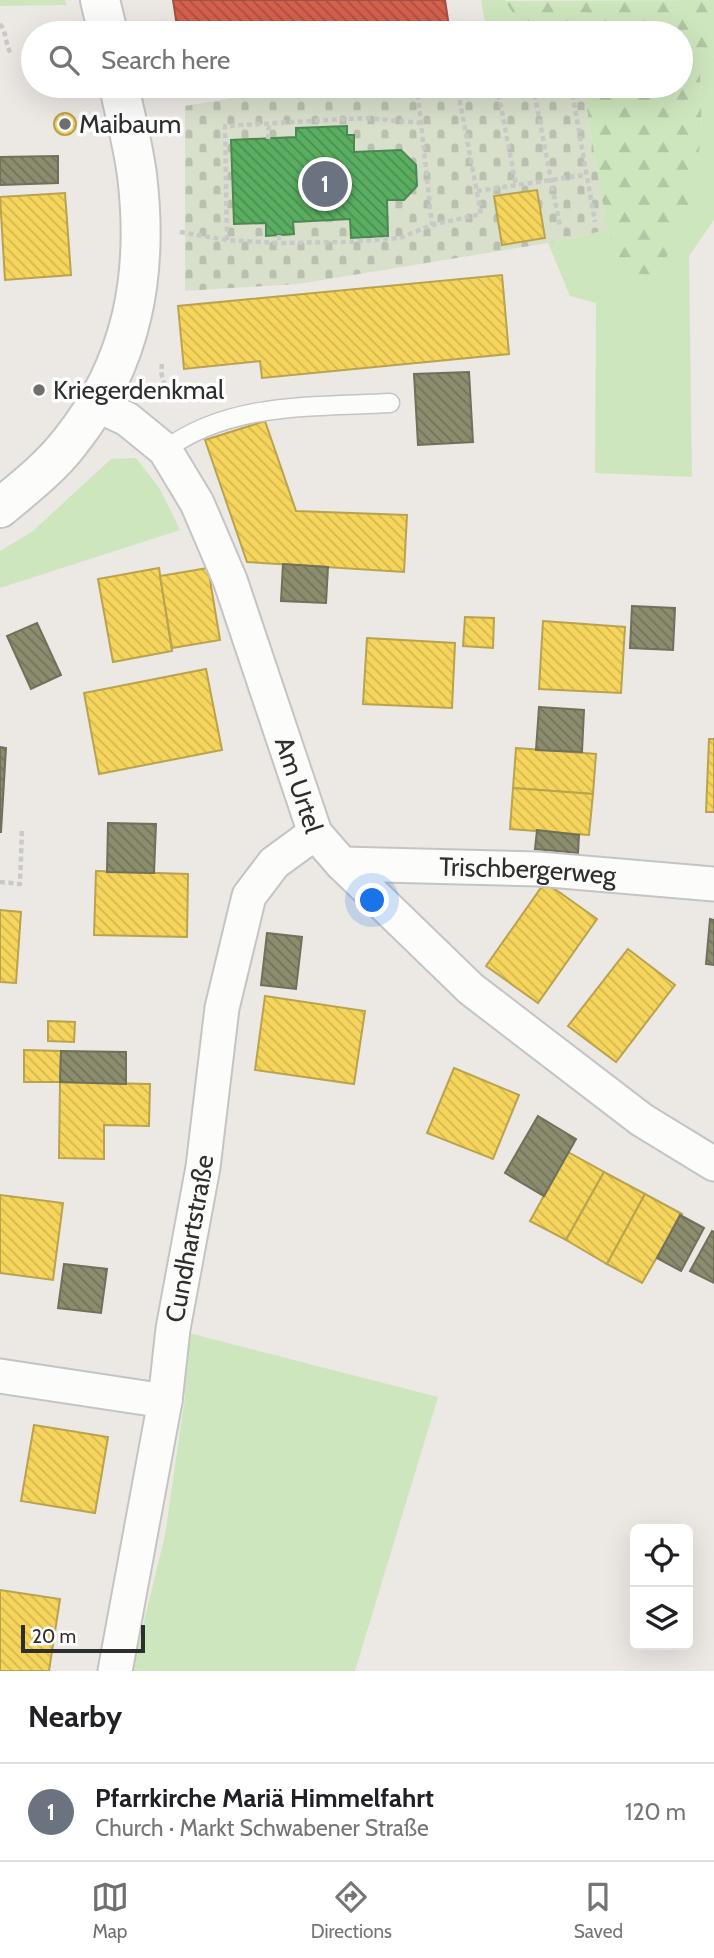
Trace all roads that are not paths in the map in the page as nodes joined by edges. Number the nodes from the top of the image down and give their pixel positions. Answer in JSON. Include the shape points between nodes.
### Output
{"nodes":[{"id":1,"x":100,"y":0,"type":"edge"},
{"id":2,"x":105,"y":21,"type":"edge"},
{"id":3,"x":121,"y":98,"type":"edge"},
{"id":4,"x":390,"y":403,"type":"dead end"},
{"id":5,"x":97,"y":405,"type":"junction"},
{"id":6,"x":166,"y":450,"type":"junction"},
{"id":7,"x":0,"y":508,"type":"edge"},
{"id":8,"x":315,"y":833,"type":"junction"},
{"id":9,"x":342,"y":864,"type":"junction"},
{"id":10,"x":714,"y":884,"type":"edge"},
{"id":11,"x":714,"y":1164,"type":"edge"},
{"id":12,"x":0,"y":1376,"type":"edge"},
{"id":13,"x":164,"y":1401,"type":"junction"},
{"id":14,"x":115,"y":1671,"type":"edge"}],
"edges":[{"from":1,"to":2,"type":"main road"},
{"from":3,"to":5,"type":"main road","via":[[136,174],[140,271],[127,337]]},
{"from":4,"to":6,"type":"lane","via":[[277,409],[229,418],[184,436]]},
{"from":5,"to":6,"type":"street","name":"Am Urtel","via":[[127,419]]},
{"from":5,"to":7,"type":"main road","via":[[69,444]]},
{"from":6,"to":8,"type":"street","name":"Am Urtel","via":[[197,503],[230,580]]},
{"from":8,"to":9,"type":"street","name":"Am Urtel"},
{"from":8,"to":13,"type":"street","name":"Cundhartstraße","via":[[274,863],[249,896],[222,1008],[203,1167]]},
{"from":9,"to":10,"type":"street","name":"Trischbergerweg","via":[[538,869]]},
{"from":9,"to":11,"type":"street","name":"Am Urtel","via":[[471,989],[642,1120]]},
{"from":12,"to":13,"type":"street"},
{"from":13,"to":14,"type":"street","name":"Cundhartstraße"}]}
